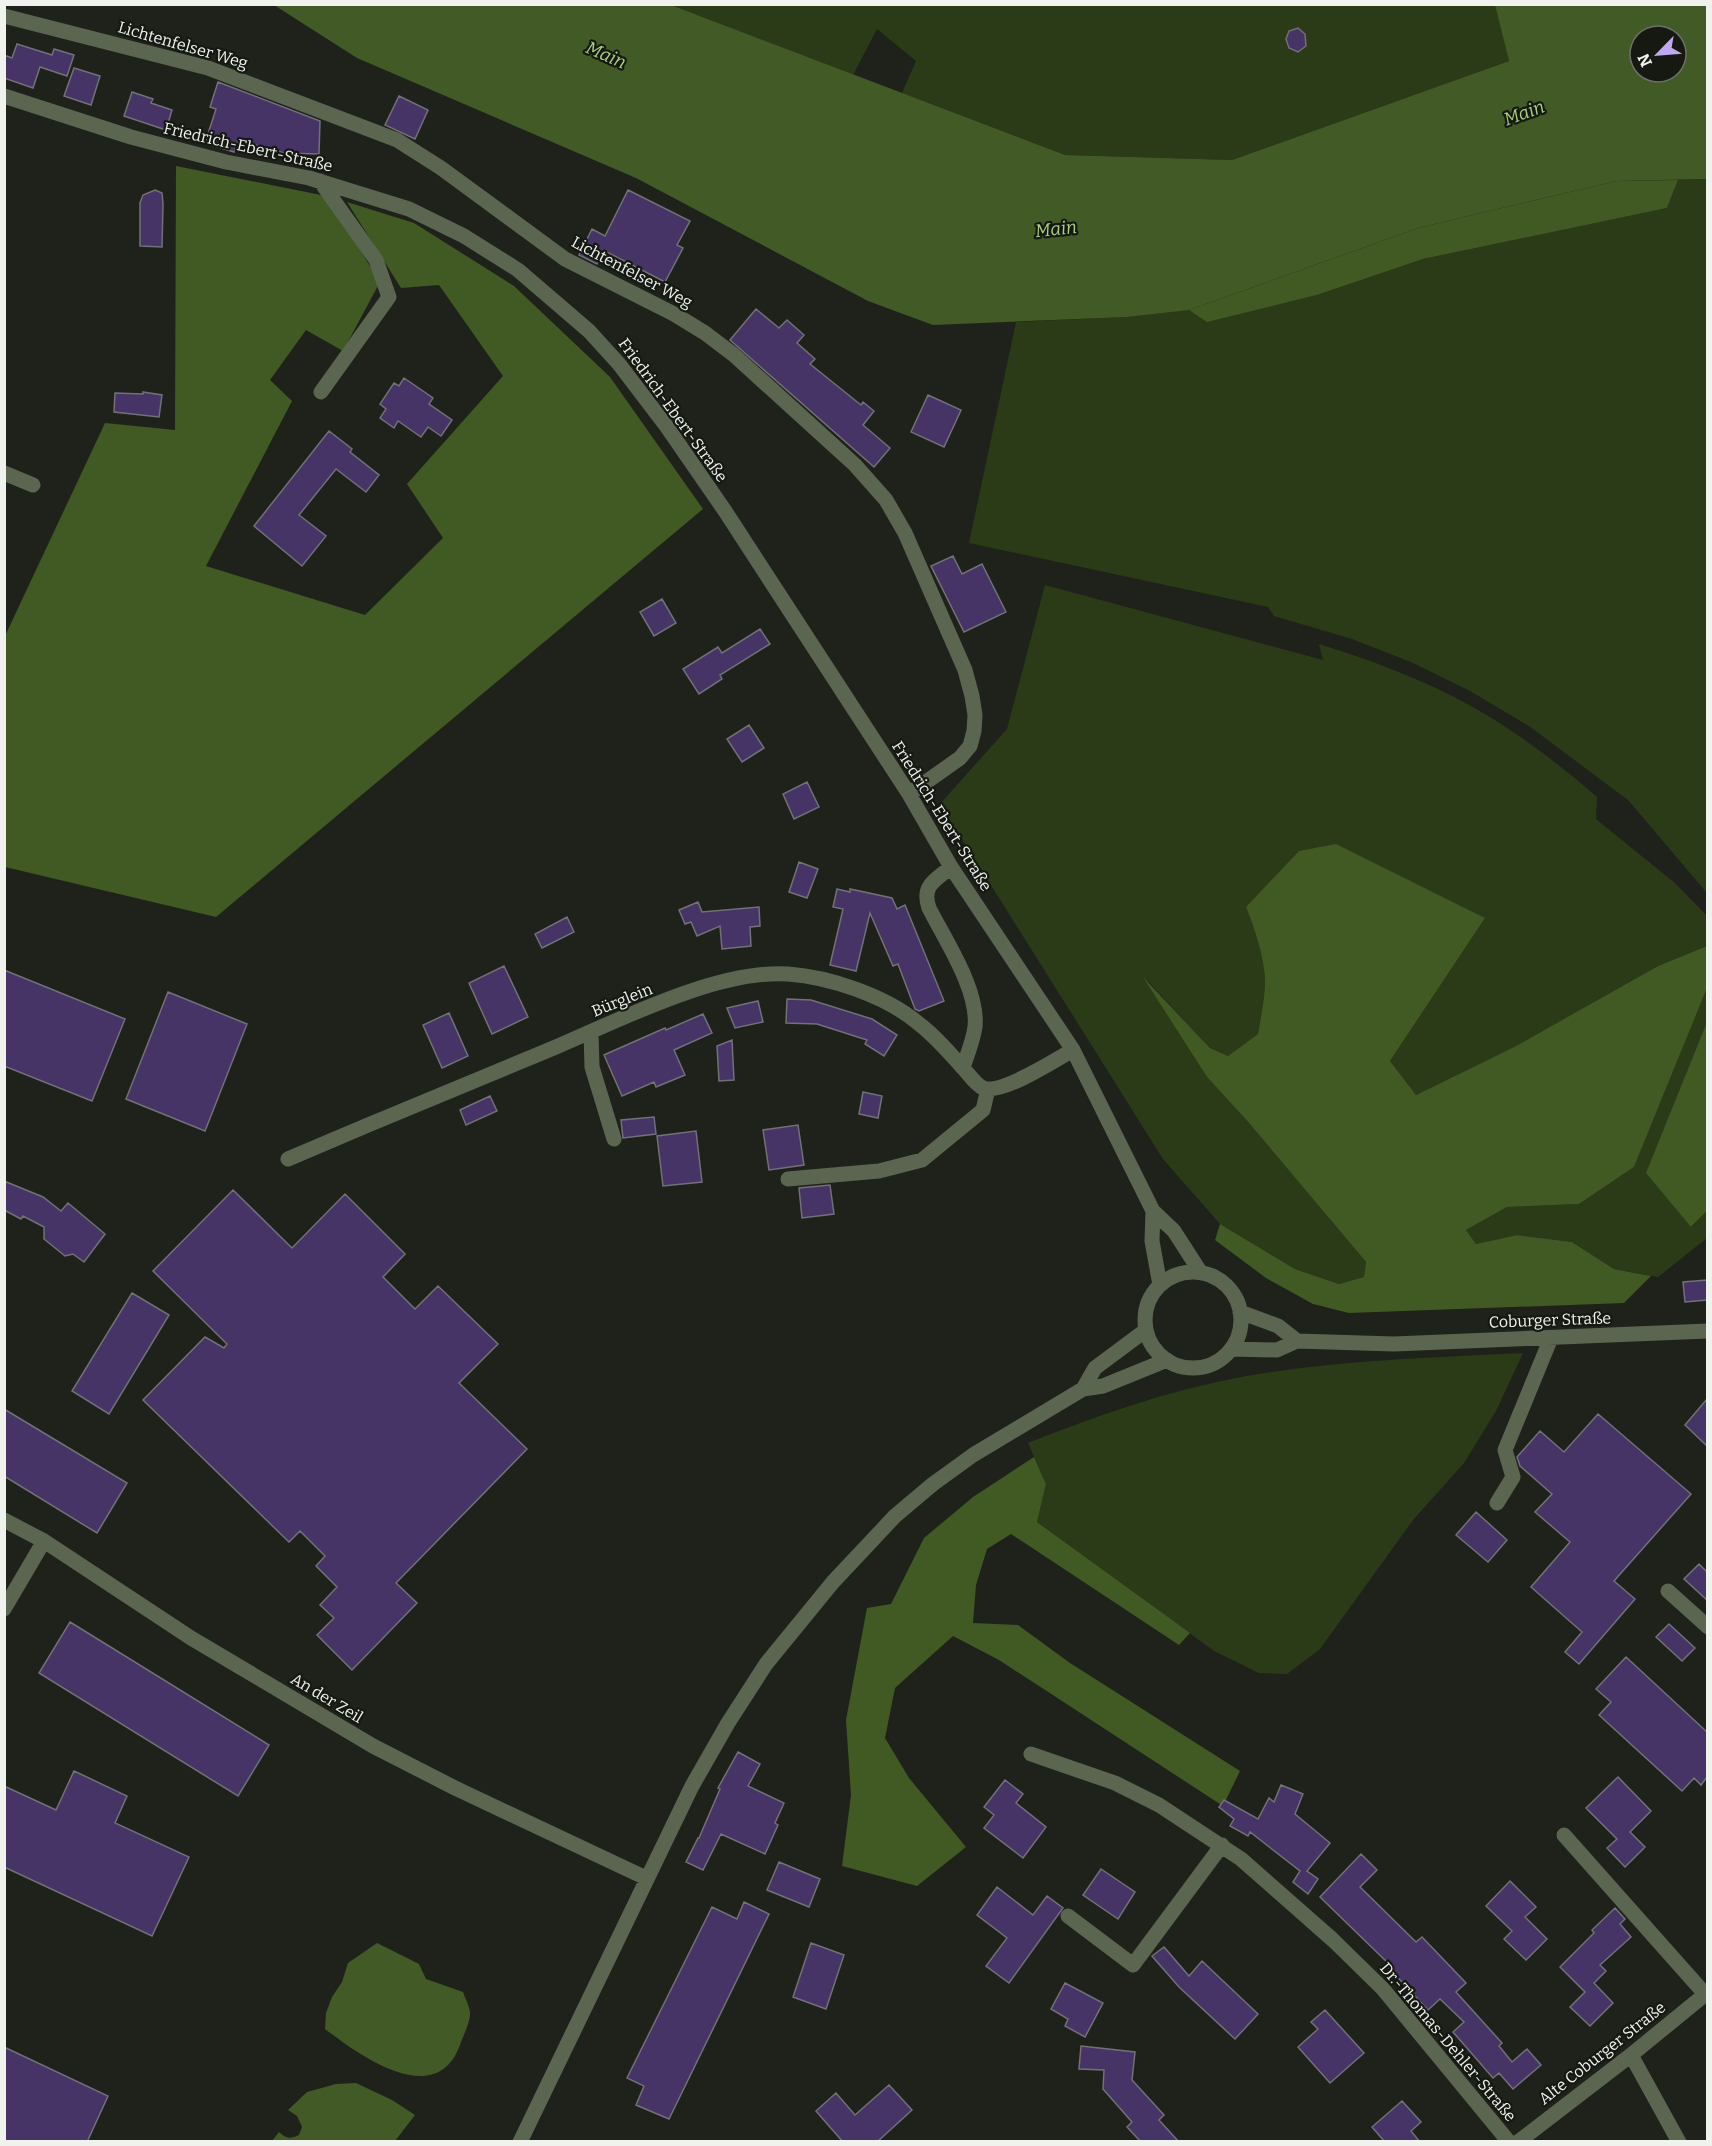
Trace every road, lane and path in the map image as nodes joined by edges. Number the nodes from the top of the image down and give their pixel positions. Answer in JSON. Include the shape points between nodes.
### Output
{"nodes":[{"id":1,"x":4,"y":16,"type":"edge"},
{"id":2,"x":4,"y":96,"type":"edge"},
{"id":3,"x":320,"y":181,"type":"junction"},
{"id":4,"x":321,"y":392,"type":"dead end"},
{"id":5,"x":4,"y":473,"type":"edge"},
{"id":6,"x":33,"y":485,"type":"dead end"},
{"id":7,"x":909,"y":794,"type":"junction"},
{"id":8,"x":951,"y":867,"type":"junction"},
{"id":9,"x":591,"y":1032,"type":"junction"},
{"id":10,"x":1073,"y":1050,"type":"junction"},
{"id":11,"x":963,"y":1068,"type":"junction"},
{"id":12,"x":988,"y":1089,"type":"junction"},
{"id":13,"x":614,"y":1139,"type":"dead end"},
{"id":14,"x":288,"y":1159,"type":"dead end"},
{"id":15,"x":788,"y":1179,"type":"dead end"},
{"id":16,"x":1153,"y":1211,"type":"junction"},
{"id":17,"x":1201,"y":1273,"type":"junction"},
{"id":18,"x":1160,"y":1285,"type":"junction"},
{"id":19,"x":1240,"y":1312,"type":"junction"},
{"id":20,"x":1146,"y":1330,"type":"junction"},
{"id":21,"x":1707,"y":1331,"type":"edge"},
{"id":22,"x":1551,"y":1338,"type":"junction"},
{"id":23,"x":1297,"y":1341,"type":"junction"},
{"id":24,"x":1228,"y":1352,"type":"junction"},
{"id":25,"x":1167,"y":1360,"type":"junction"},
{"id":26,"x":1083,"y":1389,"type":"junction"},
{"id":27,"x":1497,"y":1503,"type":"dead end"},
{"id":28,"x":4,"y":1520,"type":"edge"},
{"id":29,"x":44,"y":1541,"type":"junction"},
{"id":30,"x":1668,"y":1591,"type":"dead end"},
{"id":31,"x":4,"y":1609,"type":"edge"},
{"id":32,"x":1707,"y":1627,"type":"edge"},
{"id":33,"x":1031,"y":1754,"type":"dead end"},
{"id":34,"x":1564,"y":1835,"type":"dead end"},
{"id":35,"x":1222,"y":1845,"type":"junction"},
{"id":36,"x":646,"y":1878,"type":"junction"},
{"id":37,"x":1068,"y":1916,"type":"dead end"},
{"id":38,"x":1706,"y":1993,"type":"edge"},
{"id":39,"x":1631,"y":2055,"type":"junction"},
{"id":40,"x":520,"y":2142,"type":"edge"},
{"id":41,"x":1509,"y":2142,"type":"edge"},
{"id":42,"x":1518,"y":2142,"type":"edge"},
{"id":43,"x":1680,"y":2142,"type":"edge"}],
"edges":[{"from":1,"to":7,"type":"street","name":"Lichtenfelser Weg","via":[[208,68],[397,140],[565,259],[674,314],[734,355],[855,465],[886,500],[965,670],[975,715],[969,746],[960,758]]},
{"from":2,"to":3,"type":"street","name":"Friedrich-Ebert-Straße","via":[[131,137]]},
{"from":3,"to":4,"type":"street","via":[[376,260],[389,297]]},
{"from":3,"to":7,"type":"street","name":"Friedrich-Ebert-Straße","via":[[396,204],[464,236],[531,279],[605,347],[712,492]]},
{"from":5,"to":6,"type":"street"},
{"from":7,"to":8,"type":"street","name":"Friedrich-Ebert-Straße"},
{"from":8,"to":10,"type":"street","name":"Friedrich-Ebert-Straße"},
{"from":8,"to":11,"type":"street","via":[[928,887],[926,896],[974,1010],[975,1028]]},
{"from":9,"to":11,"type":"street","name":"Bürglein","via":[[719,983],[787,974],[826,980],[890,1006],[916,1021]]},
{"from":9,"to":13,"type":"street","via":[[592,1067]]},
{"from":9,"to":14,"type":"street","name":"Bürglein"},
{"from":10,"to":12,"type":"street","via":[[1019,1080]]},
{"from":10,"to":16,"type":"street","name":"Friedrich-Ebert-Straße"},
{"from":11,"to":12,"type":"street","name":"Bürglein","via":[[976,1083]]},
{"from":12,"to":15,"type":"street","via":[[983,1110],[922,1160],[879,1171]]},
{"from":16,"to":17,"type":"street","via":[[1174,1231]]},
{"from":16,"to":18,"type":"street","via":[[1152,1241]]},
{"from":17,"to":18,"type":"street","via":[[1179,1274]]},
{"from":17,"to":19,"type":"street","via":[[1213,1276],[1232,1292]]},
{"from":18,"to":20,"type":"street","via":[[1148,1303]]},
{"from":19,"to":23,"type":"street","via":[[1278,1326]]},
{"from":19,"to":24,"type":"street","via":[[1239,1333]]},
{"from":20,"to":25,"type":"street","via":[[1153,1347]]},
{"from":20,"to":26,"type":"street","via":[[1095,1368]]},
{"from":21,"to":22,"type":"street","name":"Coburger Straße"},
{"from":22,"to":23,"type":"street","name":"Coburger Straße","via":[[1394,1344]]},
{"from":22,"to":27,"type":"street","via":[[1505,1450],[1513,1477]]},
{"from":23,"to":24,"type":"street","via":[[1277,1350]]},
{"from":24,"to":25,"type":"street","via":[[1209,1365],[1190,1368]]},
{"from":25,"to":26,"type":"street","via":[[1103,1386]]},
{"from":26,"to":36,"type":"street","via":[[973,1455],[933,1484],[895,1516],[833,1582],[766,1664],[728,1723]]},
{"from":28,"to":29,"type":"street","name":"An der Zeil"},
{"from":29,"to":31,"type":"street"},
{"from":29,"to":36,"type":"street","name":"An der Zeil","via":[[191,1638],[373,1746]]},
{"from":30,"to":32,"type":"street"},
{"from":33,"to":35,"type":"street","name":"Dr.-Thomas-Dehler-Straße","via":[[1114,1783],[1159,1805]]},
{"from":34,"to":38,"type":"street"},
{"from":35,"to":37,"type":"street","via":[[1133,1965]]},
{"from":35,"to":41,"type":"street","name":"Dr.-Thomas-Dehler-Straße","via":[[1333,1940],[1383,1989]]},
{"from":36,"to":40,"type":"street"},
{"from":38,"to":39,"type":"street","name":"Alte Coburger Straße"},
{"from":39,"to":42,"type":"street","name":"Alte Coburger Straße"},
{"from":39,"to":43,"type":"street"}]}
